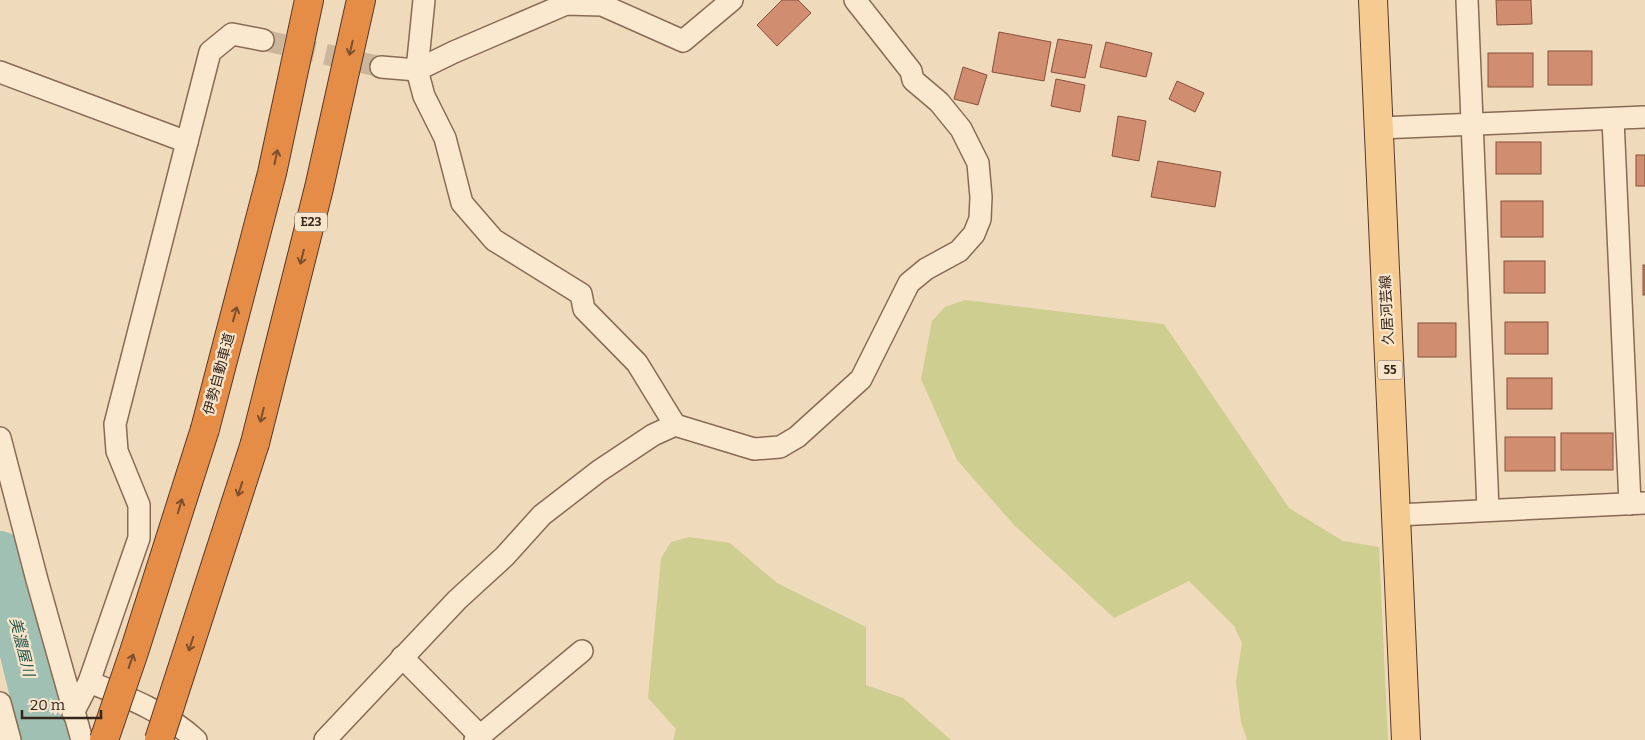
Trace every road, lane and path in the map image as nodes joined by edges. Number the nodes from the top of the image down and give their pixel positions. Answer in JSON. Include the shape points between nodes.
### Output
{"nodes":[{"id":1,"x":309,"y":0,"type":"edge"},
{"id":2,"x":361,"y":0,"type":"edge"},
{"id":3,"x":424,"y":0,"type":"edge"},
{"id":4,"x":732,"y":0,"type":"edge"},
{"id":5,"x":856,"y":0,"type":"edge"},
{"id":6,"x":1373,"y":0,"type":"edge"},
{"id":7,"x":1467,"y":0,"type":"edge"},
{"id":8,"x":263,"y":40,"type":"tunnel mouth"},
{"id":9,"x":381,"y":67,"type":"tunnel mouth"},
{"id":10,"x":418,"y":70,"type":"junction"},
{"id":11,"x":0,"y":72,"type":"edge"},
{"id":12,"x":1645,"y":117,"type":"edge"},
{"id":13,"x":1613,"y":119,"type":"junction"},
{"id":14,"x":1472,"y":124,"type":"junction"},
{"id":15,"x":1379,"y":128,"type":"junction"},
{"id":16,"x":187,"y":142,"type":"junction"},
{"id":17,"x":675,"y":425,"type":"junction"},
{"id":18,"x":0,"y":438,"type":"edge"},
{"id":19,"x":1637,"y":504,"type":"edge"},
{"id":20,"x":1488,"y":509,"type":"junction"},
{"id":21,"x":1397,"y":515,"type":"junction"},
{"id":22,"x":582,"y":651,"type":"dead end"},
{"id":23,"x":402,"y":658,"type":"junction"},
{"id":24,"x":89,"y":682,"type":"junction"},
{"id":25,"x":0,"y":703,"type":"edge"},
{"id":26,"x":73,"y":713,"type":"junction"},
{"id":27,"x":477,"y":738,"type":"edge"},
{"id":28,"x":10,"y":740,"type":"edge"},
{"id":29,"x":82,"y":740,"type":"edge"},
{"id":30,"x":104,"y":740,"type":"edge"},
{"id":31,"x":159,"y":740,"type":"edge"},
{"id":32,"x":196,"y":740,"type":"edge"},
{"id":33,"x":326,"y":740,"type":"edge"},
{"id":34,"x":1406,"y":740,"type":"edge"}],
"edges":[{"from":30,"to":1,"type":"highway","name":"伊勢自動車道","one_way":true,"bridge":true,"via":[[204,429],[272,174]]},
{"from":2,"to":31,"type":"highway","number":"E23","one_way":true,"bridge":true,"via":[[319,188],[255,443]]},
{"from":3,"to":10,"type":"street"},
{"from":4,"to":10,"type":"street","via":[[683,42],[602,5],[566,4]]},
{"from":5,"to":17,"type":"street","via":[[910,71],[913,80],[950,115],[971,146],[981,178],[980,219],[974,234],[959,251],[926,269],[909,283],[860,379],[796,438],[780,448],[754,449]]},
{"from":6,"to":15,"type":"main road","name":"久居河芸線","number":"55"},
{"from":7,"to":14,"type":"street"},
{"from":8,"to":16,"type":"street","via":[[232,34],[210,52]]},
{"from":9,"to":10,"type":"street"},
{"from":10,"to":17,"type":"street","via":[[424,96],[445,138],[462,203],[494,240],[581,294],[584,309],[637,363]]},
{"from":11,"to":16,"type":"street"},
{"from":12,"to":13,"type":"street"},
{"from":13,"to":14,"type":"street"},
{"from":13,"to":19,"type":"street"},
{"from":14,"to":15,"type":"street"},
{"from":14,"to":20,"type":"street"},
{"from":15,"to":21,"type":"main road","name":"久居河芸線","number":"55"},
{"from":16,"to":24,"type":"street","via":[[115,424],[117,451],[139,505],[140,538]]},
{"from":17,"to":23,"type":"street","via":[[653,435],[599,471],[542,515]]},
{"from":18,"to":26,"type":"street"},
{"from":19,"to":20,"type":"street"},
{"from":20,"to":21,"type":"street"},
{"from":21,"to":34,"type":"main road","name":"久居河芸線","number":"55"},
{"from":22,"to":27,"type":"street"},
{"from":23,"to":27,"type":"street"},
{"from":23,"to":33,"type":"street"},
{"from":24,"to":26,"type":"street"},
{"from":24,"to":32,"type":"street","via":[[158,713]]},
{"from":25,"to":28,"type":"street"},
{"from":26,"to":29,"type":"street"}]}
